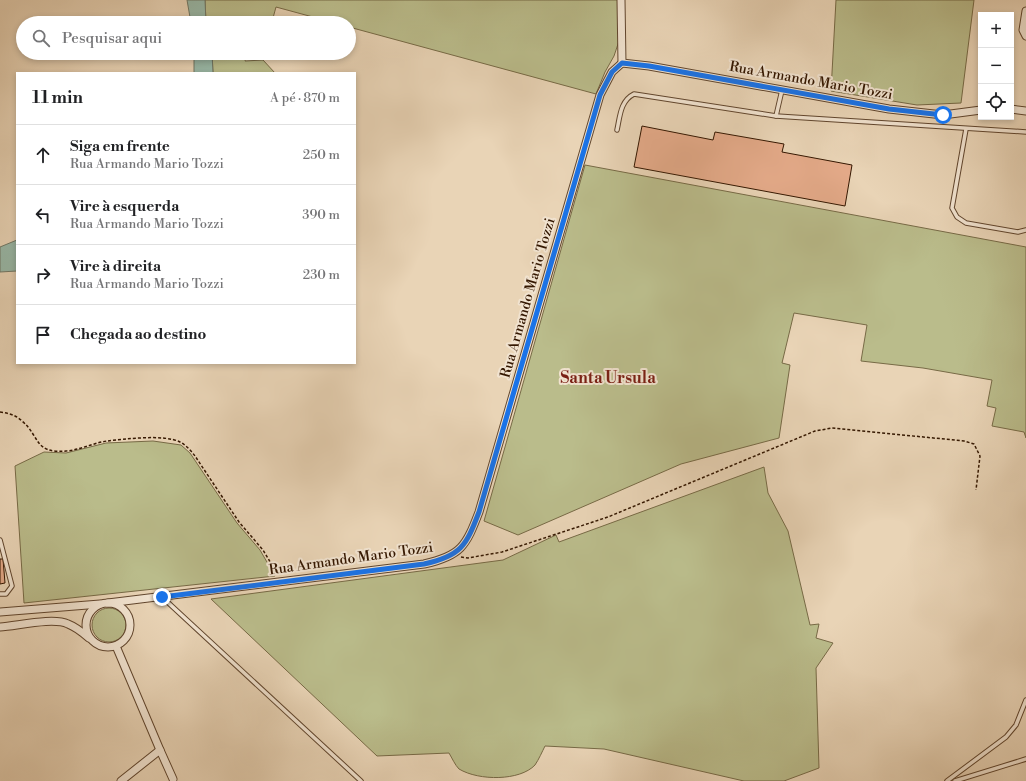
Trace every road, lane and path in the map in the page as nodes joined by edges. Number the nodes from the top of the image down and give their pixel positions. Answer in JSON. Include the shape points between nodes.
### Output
{"nodes":[{"id":1,"x":621,"y":0,"type":"edge"},
{"id":2,"x":1026,"y":11,"type":"edge"},
{"id":3,"x":1026,"y":36,"type":"edge"},
{"id":4,"x":622,"y":63,"type":"junction"},
{"id":5,"x":782,"y":89,"type":"junction"},
{"id":6,"x":1014,"y":109,"type":"edge"},
{"id":7,"x":978,"y":110,"type":"edge"},
{"id":8,"x":1026,"y":111,"type":"edge"},
{"id":9,"x":776,"y":116,"type":"junction"},
{"id":10,"x":966,"y":129,"type":"junction"},
{"id":11,"x":617,"y":130,"type":"dead end"},
{"id":12,"x":1026,"y":132,"type":"edge"},
{"id":13,"x":1026,"y":230,"type":"edge"},
{"id":14,"x":0,"y":412,"type":"edge"},
{"id":15,"x":976,"y":490,"type":"dead end"},
{"id":16,"x":0,"y":540,"type":"edge"},
{"id":17,"x":451,"y":556,"type":"junction"},
{"id":18,"x":283,"y":582,"type":"junction"},
{"id":19,"x":0,"y":594,"type":"edge"},
{"id":20,"x":162,"y":597,"type":"junction"},
{"id":21,"x":106,"y":604,"type":"junction"},
{"id":22,"x":0,"y":612,"type":"edge"},
{"id":23,"x":0,"y":628,"type":"edge"},
{"id":24,"x":94,"y":642,"type":"junction"},
{"id":25,"x":116,"y":646,"type":"junction"},
{"id":26,"x":1026,"y":700,"type":"edge"},
{"id":27,"x":160,"y":750,"type":"junction"},
{"id":28,"x":1026,"y":759,"type":"edge"},
{"id":29,"x":174,"y":780,"type":"edge"},
{"id":30,"x":122,"y":781,"type":"edge"},
{"id":31,"x":361,"y":781,"type":"edge"},
{"id":32,"x":947,"y":781,"type":"edge"},
{"id":33,"x":955,"y":781,"type":"edge"}],
"edges":[{"from":1,"to":4,"type":"street"},
{"from":2,"to":3,"type":"street"},
{"from":4,"to":5,"type":"street","name":"Rua Armando Mario Tozzi"},
{"from":4,"to":17,"type":"street","name":"Rua Armando Mario Tozzi","via":[[612,72],[600,95],[479,512],[468,538]]},
{"from":5,"to":7,"type":"street","name":"Rua Armando Mario Tozzi","via":[[926,114],[943,115]]},
{"from":5,"to":9,"type":"lane"},
{"from":6,"to":8,"type":"street"},
{"from":9,"to":10,"type":"lane"},
{"from":9,"to":11,"type":"lane","via":[[634,94],[625,100],[622,106]]},
{"from":10,"to":12,"type":"lane"},
{"from":10,"to":13,"type":"lane","via":[[952,208],[957,217],[966,222],[1018,232]]},
{"from":14,"to":18,"type":"path","via":[[16,416],[24,422],[37,442],[52,450],[66,452],[107,441],[161,438],[180,442],[195,456],[239,522],[264,550]]},
{"from":15,"to":17,"type":"path","via":[[980,456],[974,444],[832,428],[798,437],[608,517],[502,552],[468,558]]},
{"from":16,"to":19,"type":"lane","via":[[12,586],[10,591]]},
{"from":17,"to":18,"type":"street","name":"Rua Armando Mario Tozzi","via":[[424,564]]},
{"from":18,"to":20,"type":"street","name":"Rua Armando Mario Tozzi"},
{"from":20,"to":21,"type":"street","name":"Rua Armando Mario Tozzi"},
{"from":20,"to":31,"type":"lane"},
{"from":21,"to":22,"type":"street","name":"Rua Armando Mario Tozzi"},
{"from":21,"to":24,"type":"street","via":[[93,609],[86,621],[87,633]]},
{"from":21,"to":25,"type":"street","via":[[123,609],[130,622],[127,636]]},
{"from":23,"to":24,"type":"street","via":[[67,623]]},
{"from":24,"to":25,"type":"street","via":[[104,647]]},
{"from":25,"to":27,"type":"street"},
{"from":26,"to":32,"type":"lane","via":[[1016,725],[1006,737]]},
{"from":27,"to":29,"type":"street"},
{"from":27,"to":30,"type":"street"},
{"from":28,"to":33,"type":"lane"}]}
